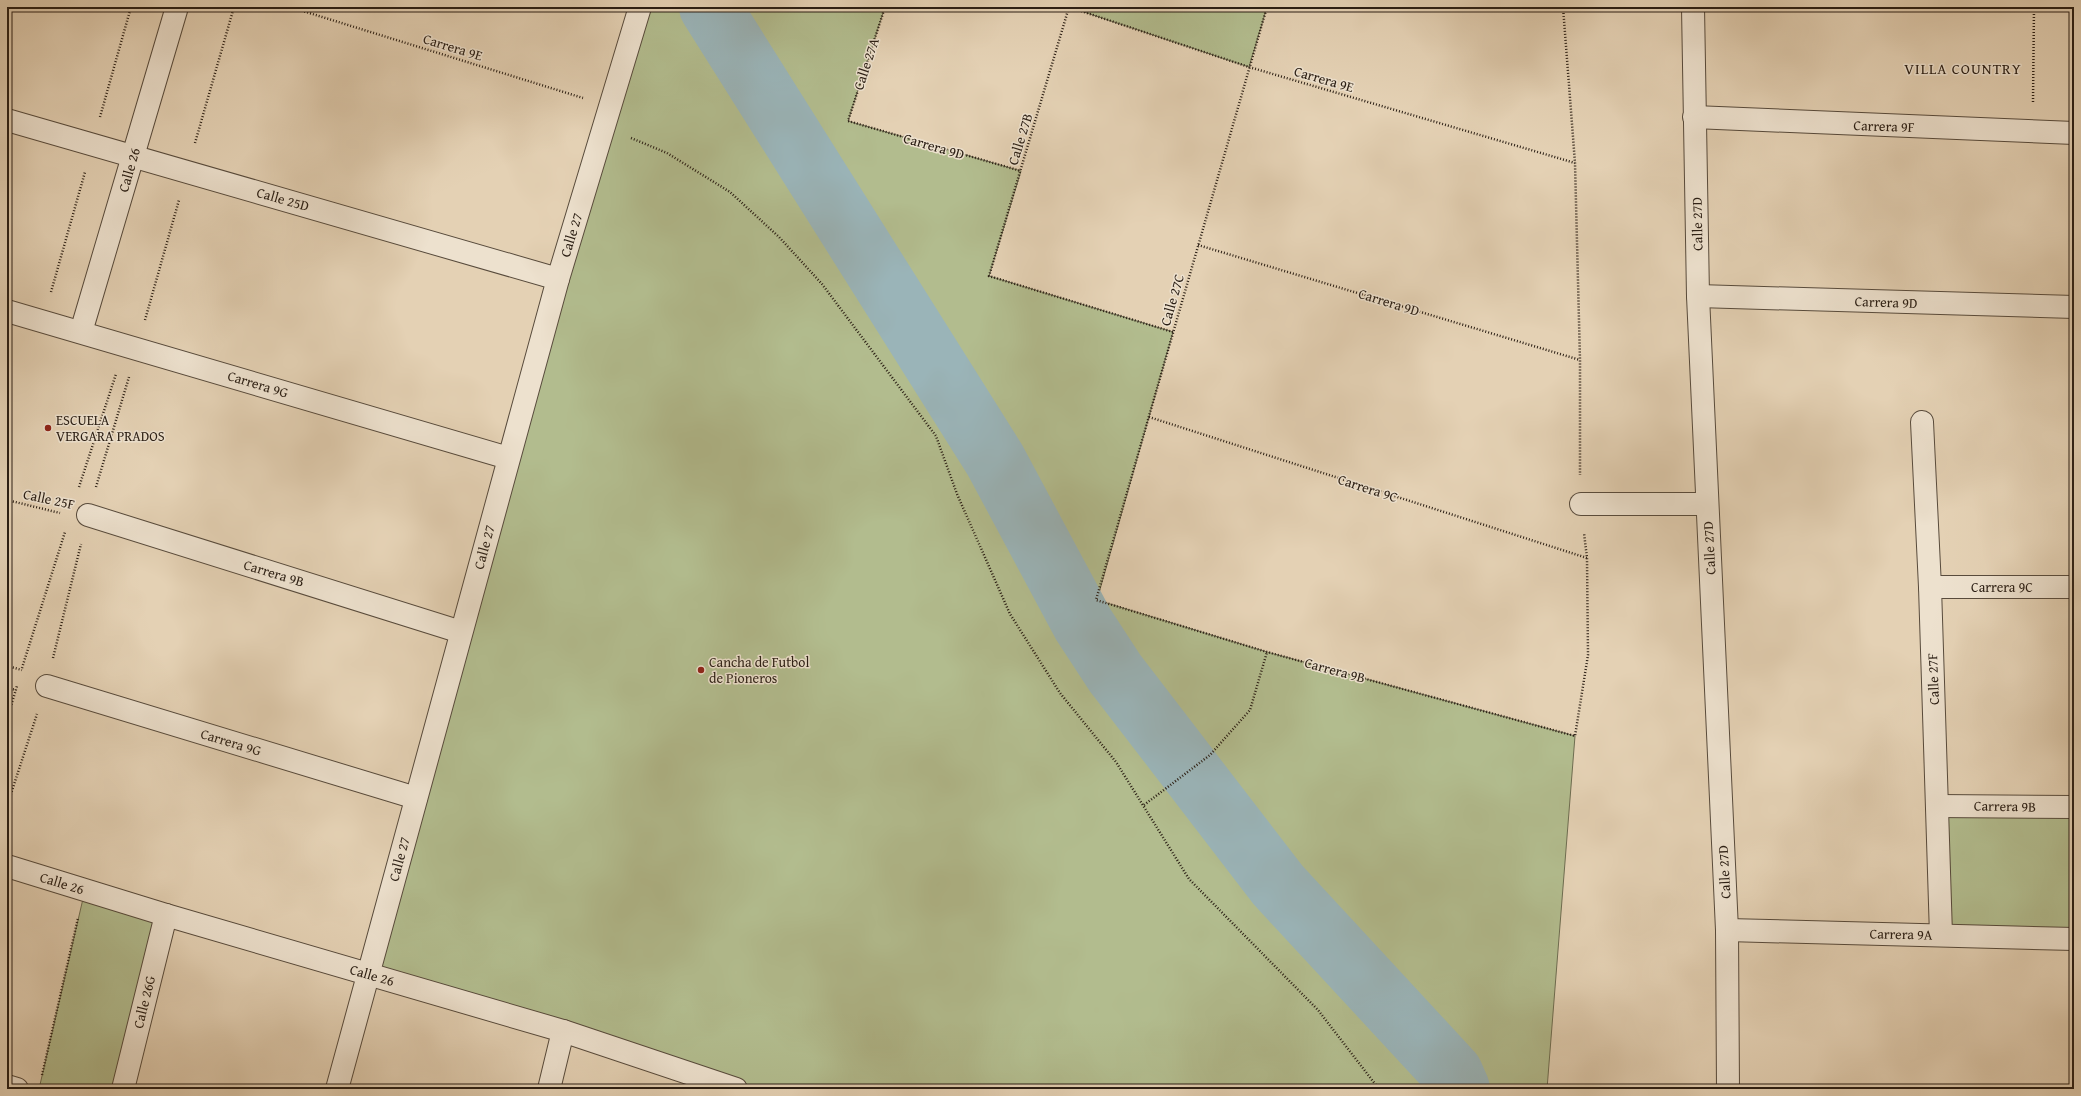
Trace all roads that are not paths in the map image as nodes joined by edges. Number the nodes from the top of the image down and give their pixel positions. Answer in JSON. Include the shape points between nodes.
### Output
{"nodes":[{"id":1,"x":177,"y":7,"type":"edge"},
{"id":2,"x":640,"y":7,"type":"edge"},
{"id":3,"x":1693,"y":7,"type":"edge"},
{"id":4,"x":1694,"y":117,"type":"junction"},
{"id":5,"x":7,"y":120,"type":"edge"},
{"id":6,"x":2074,"y":132,"type":"edge"},
{"id":7,"x":133,"y":156,"type":"junction"},
{"id":8,"x":558,"y":279,"type":"junction"},
{"id":9,"x":1698,"y":296,"type":"junction"},
{"id":10,"x":2074,"y":307,"type":"edge"},
{"id":11,"x":7,"y":311,"type":"edge"},
{"id":12,"x":81,"y":332,"type":"junction"},
{"id":13,"x":1922,"y":422,"type":"dead end"},
{"id":14,"x":508,"y":458,"type":"junction"},
{"id":15,"x":1580,"y":504,"type":"road end"},
{"id":16,"x":1707,"y":504,"type":"junction"},
{"id":17,"x":88,"y":515,"type":"road end"},
{"id":18,"x":1930,"y":587,"type":"junction"},
{"id":19,"x":2074,"y":587,"type":"edge"},
{"id":20,"x":461,"y":632,"type":"junction"},
{"id":21,"x":47,"y":686,"type":"road end"},
{"id":22,"x":416,"y":798,"type":"junction"},
{"id":23,"x":1937,"y":806,"type":"junction"},
{"id":24,"x":2074,"y":807,"type":"edge"},
{"id":25,"x":7,"y":866,"type":"edge"},
{"id":26,"x":166,"y":915,"type":"junction"},
{"id":27,"x":1727,"y":930,"type":"junction"},
{"id":28,"x":1941,"y":935,"type":"junction"},
{"id":29,"x":2074,"y":939,"type":"edge"},
{"id":30,"x":368,"y":974,"type":"junction"},
{"id":31,"x":562,"y":1031,"type":"junction"},
{"id":32,"x":7,"y":1086,"type":"edge"},
{"id":33,"x":17,"y":1089,"type":"edge"},
{"id":34,"x":123,"y":1089,"type":"edge"},
{"id":35,"x":337,"y":1089,"type":"edge"},
{"id":36,"x":549,"y":1089,"type":"edge"},
{"id":37,"x":736,"y":1089,"type":"edge"},
{"id":38,"x":1728,"y":1089,"type":"edge"}],
"edges":[{"from":1,"to":7,"type":"street","name":"Calle 26"},
{"from":2,"to":8,"type":"street","name":"Calle 27"},
{"from":3,"to":4,"type":"street","name":"Calle 27D"},
{"from":4,"to":6,"type":"street","name":"Carrera 9F"},
{"from":4,"to":9,"type":"street","name":"Calle 27D"},
{"from":5,"to":7,"type":"street","name":"Calle 25D"},
{"from":7,"to":8,"type":"street","name":"Calle 25D"},
{"from":7,"to":12,"type":"street","name":"Calle 26"},
{"from":8,"to":14,"type":"street","name":"Calle 27"},
{"from":9,"to":10,"type":"street","name":"Carrera 9D"},
{"from":9,"to":16,"type":"street","name":"Calle 27D"},
{"from":11,"to":12,"type":"street","name":"Carrera 9G"},
{"from":12,"to":14,"type":"street","name":"Carrera 9G"},
{"from":13,"to":18,"type":"street","name":"Calle 27F"},
{"from":14,"to":20,"type":"street","name":"Calle 27"},
{"from":15,"to":16,"type":"street"},
{"from":16,"to":27,"type":"street","name":"Calle 27D"},
{"from":17,"to":20,"type":"street","name":"Carrera 9B"},
{"from":18,"to":19,"type":"street","name":"Carrera 9C"},
{"from":18,"to":23,"type":"street","name":"Calle 27F"},
{"from":20,"to":22,"type":"street","name":"Calle 27"},
{"from":21,"to":22,"type":"street","name":"Carrera 9G"},
{"from":22,"to":30,"type":"street","name":"Calle 27"},
{"from":23,"to":24,"type":"street","name":"Carrera 9B"},
{"from":23,"to":28,"type":"street","name":"Calle 27F"},
{"from":25,"to":26,"type":"street","name":"Calle 26"},
{"from":26,"to":30,"type":"street","name":"Calle 26"},
{"from":26,"to":34,"type":"street","name":"Calle 26G"},
{"from":27,"to":28,"type":"street","name":"Carrera 9A"},
{"from":27,"to":38,"type":"street","name":"Calle 27D"},
{"from":28,"to":29,"type":"street","name":"Carrera 9A"},
{"from":30,"to":31,"type":"street","name":"Calle 26"},
{"from":30,"to":35,"type":"street","name":"Calle 27"},
{"from":31,"to":36,"type":"street"},
{"from":31,"to":37,"type":"street","name":"Calle 26"},
{"from":32,"to":33,"type":"street"}]}
